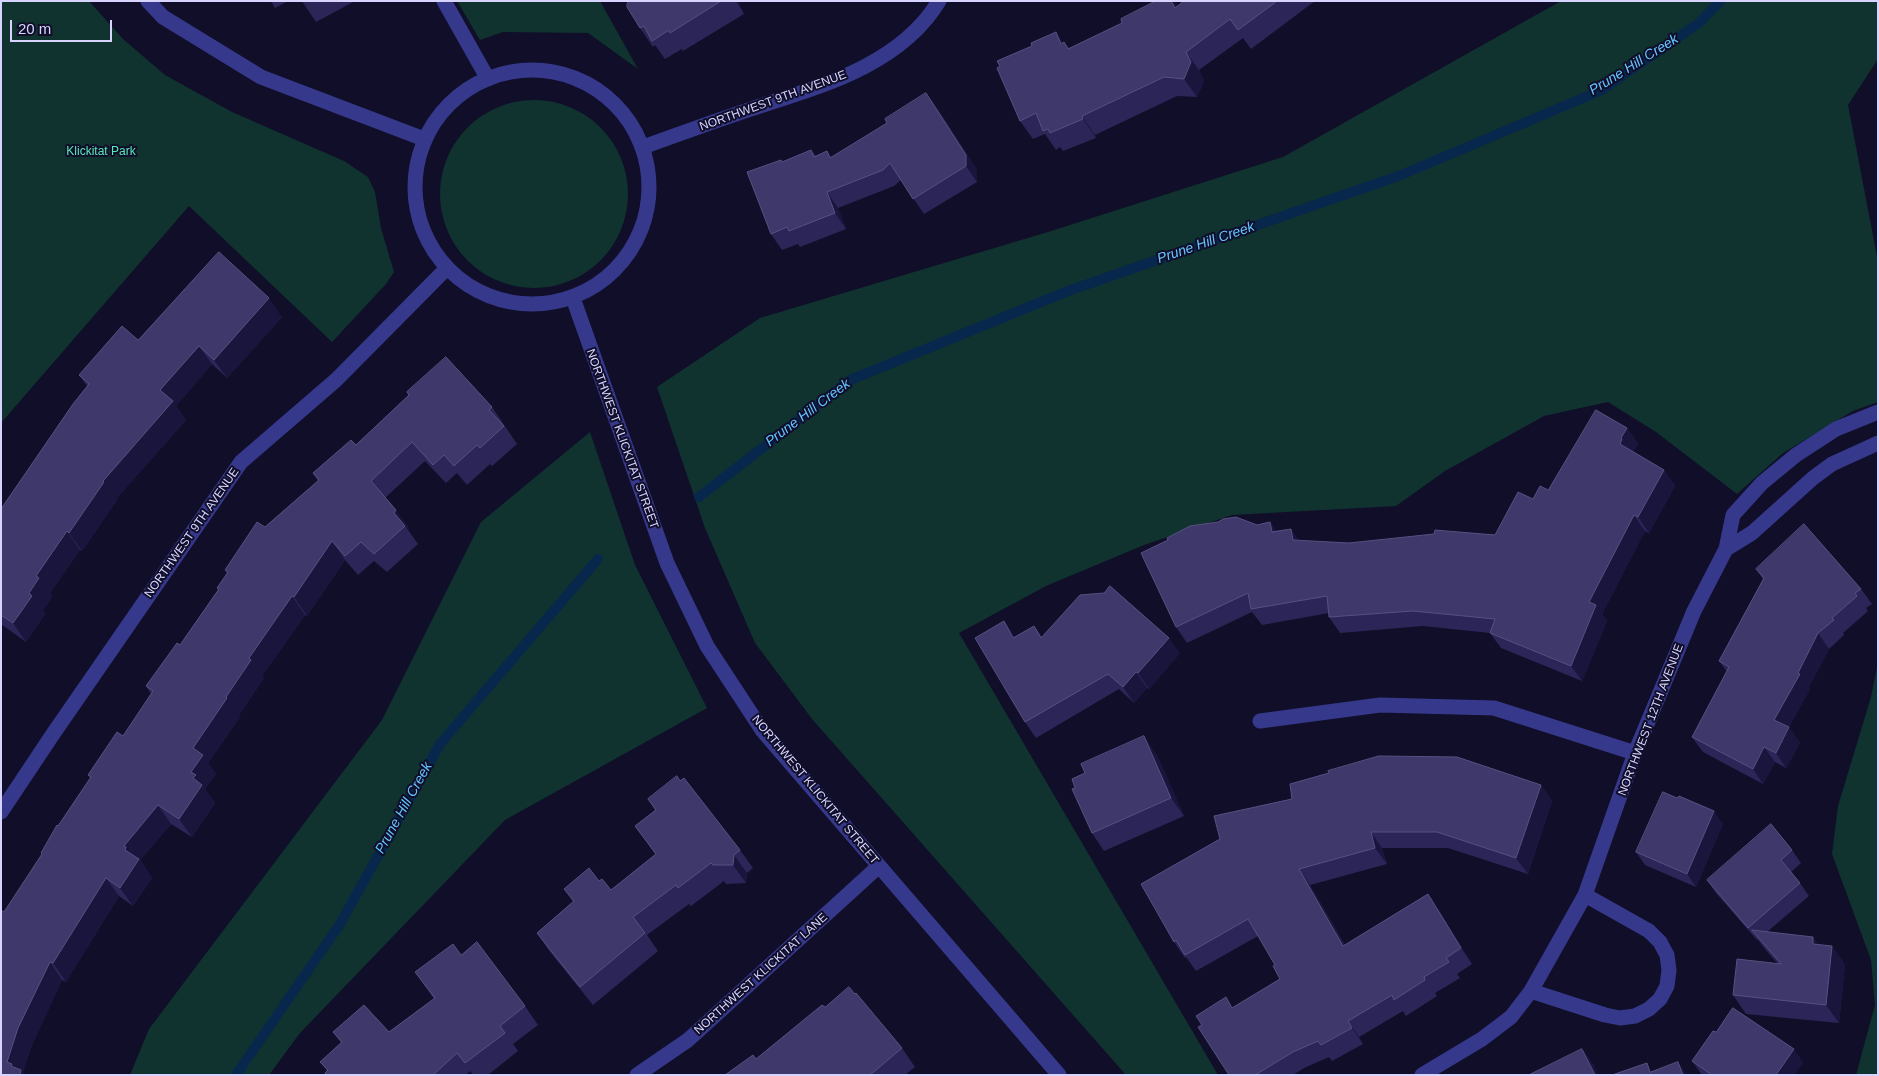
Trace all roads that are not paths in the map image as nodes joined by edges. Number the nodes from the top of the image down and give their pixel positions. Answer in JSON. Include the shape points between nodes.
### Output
{"nodes":[{"id":1,"x":148,"y":1,"type":"edge"},
{"id":2,"x":444,"y":1,"type":"edge"},
{"id":3,"x":939,"y":1,"type":"edge"},
{"id":4,"x":488,"y":79,"type":"junction"},
{"id":5,"x":424,"y":139,"type":"junction"},
{"id":6,"x":643,"y":147,"type":"junction"},
{"id":7,"x":446,"y":269,"type":"junction"},
{"id":8,"x":573,"y":298,"type":"junction"},
{"id":9,"x":1878,"y":412,"type":"edge"},
{"id":10,"x":1878,"y":443,"type":"edge"},
{"id":11,"x":1726,"y":549,"type":"junction"},
{"id":12,"x":1260,"y":721,"type":"dead end"},
{"id":13,"x":1635,"y":753,"type":"junction"},
{"id":14,"x":1,"y":812,"type":"edge"},
{"id":15,"x":879,"y":866,"type":"junction"},
{"id":16,"x":1585,"y":895,"type":"junction"},
{"id":17,"x":1531,"y":991,"type":"junction"},
{"id":18,"x":637,"y":1075,"type":"edge"},
{"id":19,"x":1059,"y":1075,"type":"edge"},
{"id":20,"x":1422,"y":1075,"type":"edge"}],
"edges":[{"from":1,"to":5,"type":"street","via":[[163,18],[261,77]]},
{"from":2,"to":4,"type":"street"},
{"from":3,"to":6,"type":"street","name":"NORTHWEST 9TH AVENUE","via":[[931,14],[895,49],[840,79]]},
{"from":4,"to":5,"type":"street","via":[[469,87],[443,110]]},
{"from":4,"to":6,"type":"street","via":[[501,73],[536,70],[570,76],[601,92],[614,104],[626,116]]},
{"from":5,"to":7,"type":"street","via":[[414,172],[415,208],[426,240]]},
{"from":6,"to":8,"type":"street","via":[[649,192],[639,236],[617,268],[600,283]]},
{"from":7,"to":8,"type":"street","via":[[467,286],[492,298],[519,304],[546,304]]},
{"from":7,"to":14,"type":"street","name":"NORTHWEST 9TH AVENUE","via":[[336,380],[241,462]]},
{"from":8,"to":15,"type":"street","name":"NORTHWEST KLICKITAT STREET","via":[[667,562],[707,646],[762,730]]},
{"from":9,"to":11,"type":"street","name":"NORTHWEST 12TH AVENUE","via":[[1836,429],[1796,455],[1762,483],[1733,515]]},
{"from":10,"to":11,"type":"street","via":[[1832,464],[1752,533]]},
{"from":11,"to":13,"type":"street","name":"NORTHWEST 12TH AVENUE","via":[[1694,611]]},
{"from":12,"to":13,"type":"street","via":[[1380,705],[1494,708]]},
{"from":13,"to":16,"type":"street","name":"NORTHWEST 12TH AVENUE"},
{"from":15,"to":18,"type":"street","name":"NORTHWEST KLICKITAT LANE","via":[[688,1040]]},
{"from":15,"to":19,"type":"street","name":"NORTHWEST KLICKITAT STREET"},
{"from":16,"to":17,"type":"street","name":"NORTHWEST 12TH AVENUE"},
{"from":16,"to":17,"type":"street","via":[[1649,932],[1660,942],[1667,955],[1669,970],[1667,986],[1660,999],[1635,1016],[1620,1018]]},
{"from":17,"to":20,"type":"street","name":"NORTHWEST 12TH AVENUE","via":[[1512,1017]]}]}
